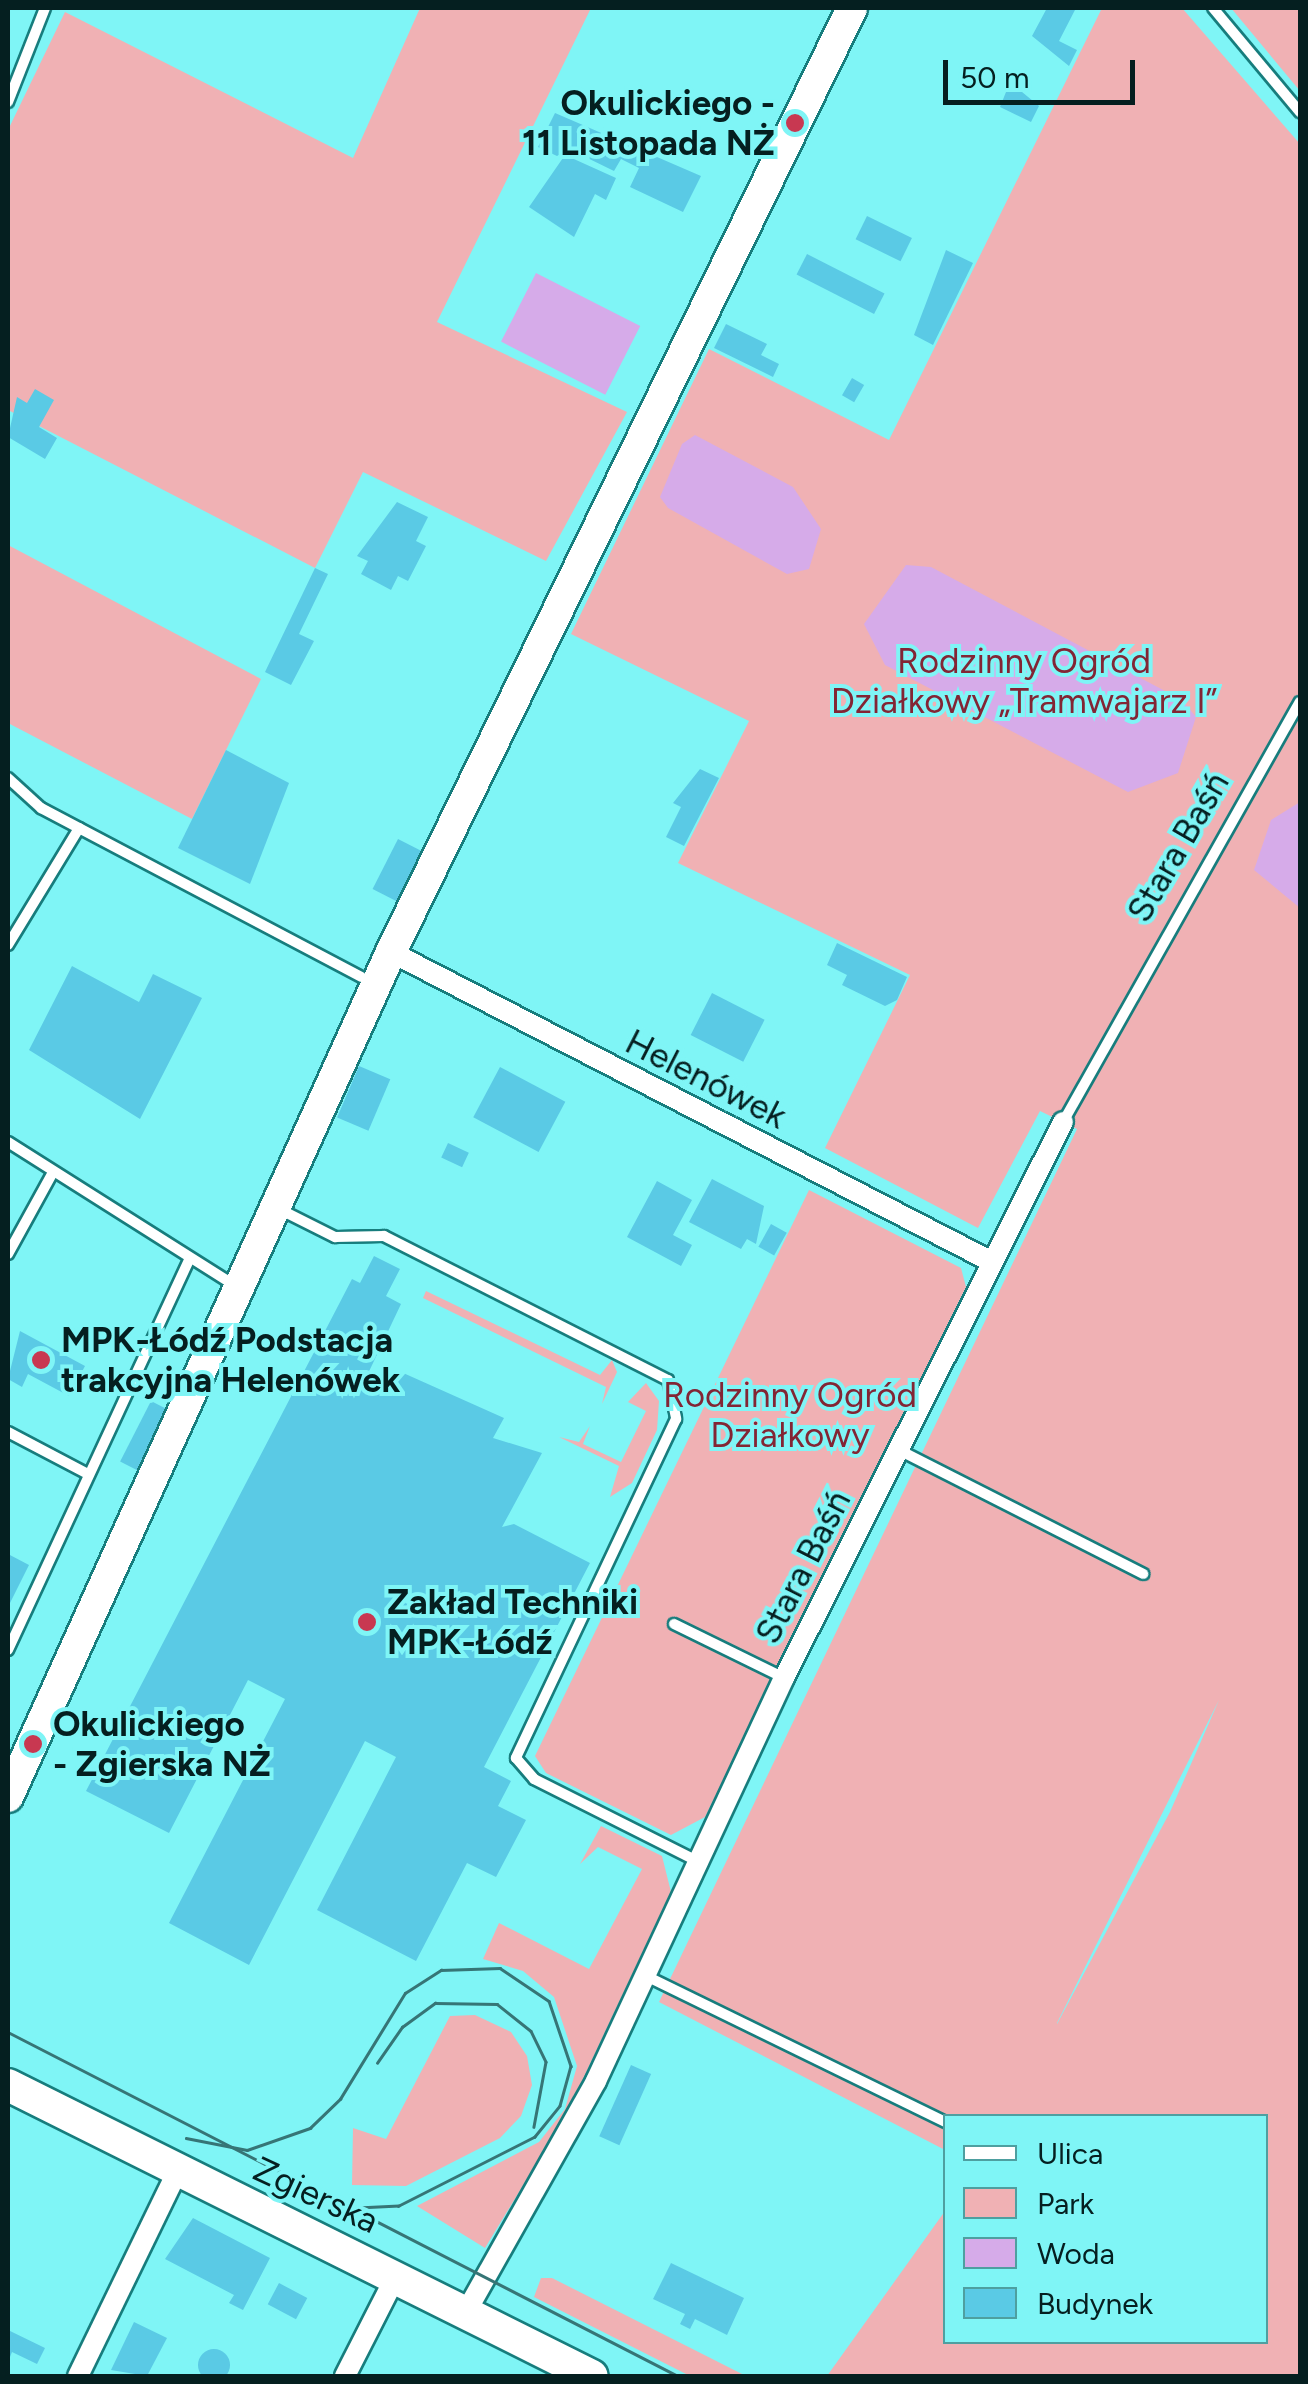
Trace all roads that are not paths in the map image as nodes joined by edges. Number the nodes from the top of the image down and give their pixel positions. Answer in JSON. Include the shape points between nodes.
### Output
{"nodes":[{"id":1,"x":46,"y":8,"type":"edge"},
{"id":2,"x":852,"y":8,"type":"edge"},
{"id":3,"x":1213,"y":8,"type":"edge"},
{"id":4,"x":11,"y":75,"type":"edge"},
{"id":5,"x":8,"y":102,"type":"edge"},
{"id":6,"x":1300,"y":112,"type":"edge"},
{"id":7,"x":1300,"y":702,"type":"edge"},
{"id":8,"x":8,"y":778,"type":"edge"},
{"id":9,"x":79,"y":828,"type":"junction"},
{"id":10,"x":8,"y":945,"type":"edge"},
{"id":11,"x":390,"y":952,"type":"junction"},
{"id":12,"x":361,"y":977,"type":"dead end"},
{"id":13,"x":1063,"y":1122,"type":"joint"},
{"id":14,"x":8,"y":1142,"type":"edge"},
{"id":15,"x":53,"y":1172,"type":"junction"},
{"id":16,"x":274,"y":1207,"type":"junction"},
{"id":17,"x":8,"y":1254,"type":"edge"},
{"id":18,"x":190,"y":1258,"type":"junction"},
{"id":19,"x":992,"y":1262,"type":"junction"},
{"id":20,"x":239,"y":1288,"type":"junction"},
{"id":21,"x":8,"y":1432,"type":"edge"},
{"id":22,"x":898,"y":1450,"type":"junction"},
{"id":23,"x":88,"y":1474,"type":"junction"},
{"id":24,"x":1143,"y":1574,"type":"dead end"},
{"id":25,"x":674,"y":1624,"type":"dead end"},
{"id":26,"x":8,"y":1650,"type":"edge"},
{"id":27,"x":784,"y":1678,"type":"junction"},
{"id":28,"x":8,"y":1797,"type":"edge"},
{"id":29,"x":697,"y":1860,"type":"junction"},
{"id":30,"x":644,"y":1974,"type":"junction"},
{"id":31,"x":8,"y":2085,"type":"edge"},
{"id":32,"x":943,"y":2121,"type":"edge"},
{"id":33,"x":177,"y":2172,"type":"junction"},
{"id":34,"x":396,"y":2276,"type":"junction"},
{"id":35,"x":466,"y":2312,"type":"junction"},
{"id":36,"x":78,"y":2376,"type":"edge"},
{"id":37,"x":345,"y":2376,"type":"edge"},
{"id":38,"x":592,"y":2376,"type":"edge"}],
"edges":[{"from":1,"to":4,"type":"lane"},
{"from":2,"to":11,"type":"street"},
{"from":3,"to":6,"type":"lane"},
{"from":4,"to":5,"type":"lane"},
{"from":7,"to":13,"type":"lane","name":"Stara Baśń"},
{"from":8,"to":9,"type":"lane"},
{"from":9,"to":10,"type":"lane"},
{"from":9,"to":12,"type":"lane"},
{"from":11,"to":16,"type":"street"},
{"from":11,"to":19,"type":"street","name":"Helenówek"},
{"from":13,"to":19,"type":"street","name":"Stara Baśń"},
{"from":14,"to":15,"type":"lane"},
{"from":15,"to":17,"type":"lane"},
{"from":15,"to":18,"type":"lane"},
{"from":16,"to":20,"type":"street"},
{"from":16,"to":29,"type":"lane","via":[[335,1237],[384,1236],[668,1380],[676,1419],[516,1758],[534,1779]]},
{"from":18,"to":20,"type":"lane"},
{"from":18,"to":23,"type":"lane"},
{"from":19,"to":22,"type":"street","name":"Stara Baśń"},
{"from":20,"to":28,"type":"street"},
{"from":21,"to":23,"type":"lane"},
{"from":22,"to":24,"type":"lane"},
{"from":22,"to":27,"type":"street","name":"Stara Baśń"},
{"from":23,"to":26,"type":"lane"},
{"from":25,"to":27,"type":"lane"},
{"from":27,"to":29,"type":"street","name":"Stara Baśń"},
{"from":29,"to":30,"type":"street","name":"Stara Baśń"},
{"from":30,"to":32,"type":"lane"},
{"from":30,"to":35,"type":"street","name":"Stara Baśń","via":[[587,2099]]},
{"from":31,"to":33,"type":"main road","name":"Zgierska"},
{"from":33,"to":34,"type":"main road","name":"Zgierska"},
{"from":33,"to":36,"type":"street"},
{"from":34,"to":35,"type":"main road","name":"Zgierska"},
{"from":34,"to":37,"type":"street"},
{"from":35,"to":38,"type":"main road","name":"Zgierska"}]}
